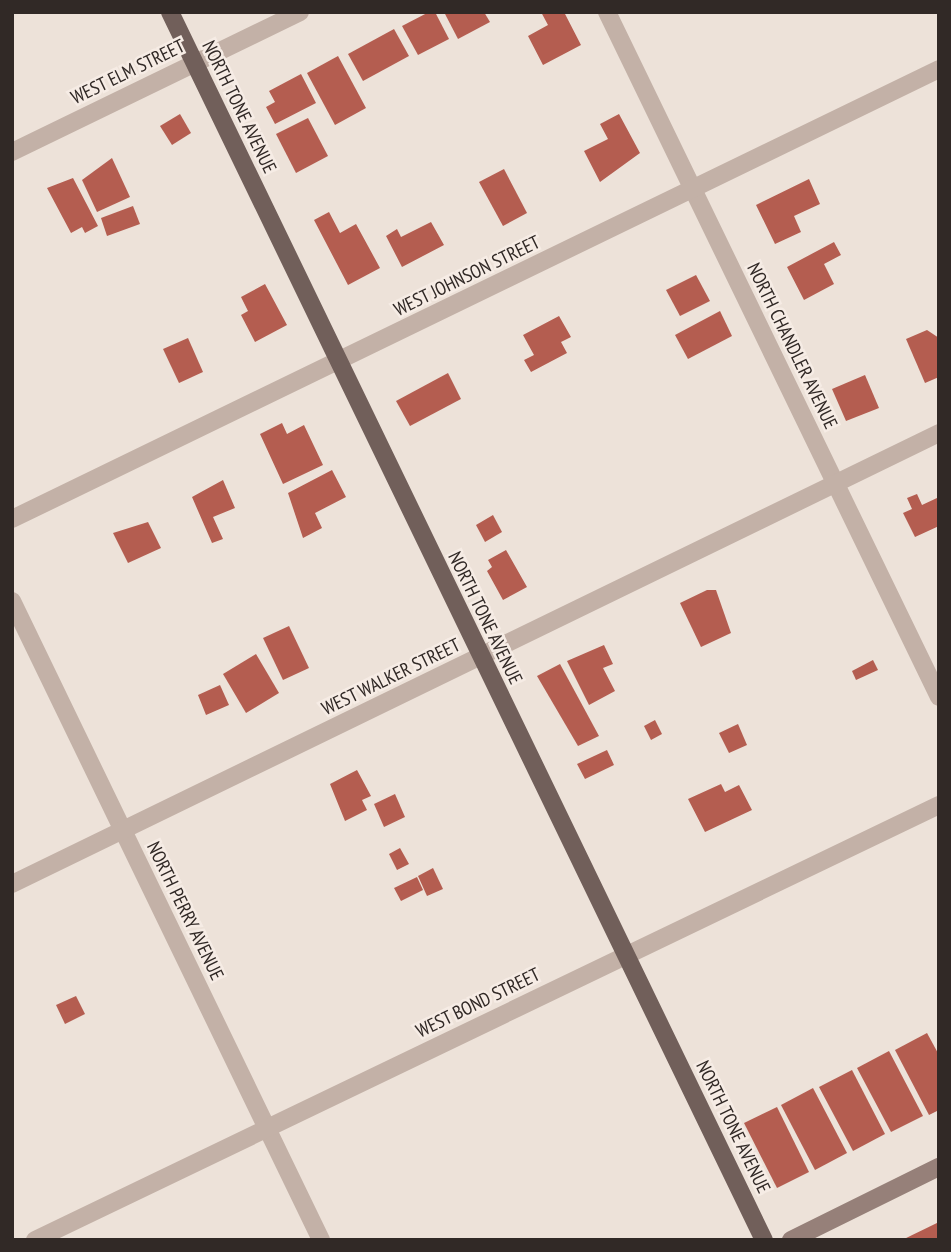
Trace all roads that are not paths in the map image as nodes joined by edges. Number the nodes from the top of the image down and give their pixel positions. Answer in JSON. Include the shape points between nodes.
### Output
{"nodes":[{"id":1,"x":170,"y":12,"type":"edge"},
{"id":2,"x":300,"y":12,"type":"edge"},
{"id":3,"x":607,"y":12,"type":"edge"},
{"id":4,"x":195,"y":63,"type":"junction"},
{"id":5,"x":939,"y":69,"type":"edge"},
{"id":6,"x":12,"y":152,"type":"edge"},
{"id":7,"x":693,"y":189,"type":"junction"},
{"id":8,"x":339,"y":362,"type":"junction"},
{"id":9,"x":939,"y":433,"type":"edge"},
{"id":10,"x":835,"y":483,"type":"junction"},
{"id":11,"x":12,"y":519,"type":"edge"},
{"id":12,"x":12,"y":601,"type":"edge"},
{"id":13,"x":480,"y":657,"type":"junction"},
{"id":14,"x":939,"y":697,"type":"edge"},
{"id":15,"x":939,"y":805,"type":"edge"},
{"id":16,"x":123,"y":831,"type":"junction"},
{"id":17,"x":12,"y":884,"type":"edge"},
{"id":18,"x":627,"y":955,"type":"junction"},
{"id":19,"x":267,"y":1128,"type":"junction"},
{"id":20,"x":939,"y":1167,"type":"edge"},
{"id":21,"x":35,"y":1240,"type":"edge"},
{"id":22,"x":321,"y":1240,"type":"edge"},
{"id":23,"x":764,"y":1240,"type":"edge"},
{"id":24,"x":791,"y":1240,"type":"edge"}],
"edges":[{"from":1,"to":4,"type":"main road","name":"NORTH TONE AVENUE"},
{"from":2,"to":4,"type":"street","name":"WEST ELM STREET"},
{"from":3,"to":7,"type":"street","name":"NORTH CHANDLER AVENUE"},
{"from":4,"to":6,"type":"street","name":"WEST ELM STREET"},
{"from":4,"to":8,"type":"main road","name":"NORTH TONE AVENUE"},
{"from":5,"to":7,"type":"street","name":"WEST JOHNSON STREET"},
{"from":7,"to":8,"type":"street","name":"WEST JOHNSON STREET"},
{"from":7,"to":10,"type":"street","name":"NORTH CHANDLER AVENUE"},
{"from":8,"to":11,"type":"street","name":"WEST JOHNSON STREET"},
{"from":8,"to":13,"type":"main road","name":"NORTH TONE AVENUE"},
{"from":9,"to":10,"type":"street","name":"WEST WALKER STREET"},
{"from":10,"to":13,"type":"street","name":"WEST WALKER STREET"},
{"from":10,"to":14,"type":"street","name":"NORTH CHANDLER AVENUE"},
{"from":12,"to":16,"type":"street","name":"NORTH PERRY AVENUE"},
{"from":13,"to":16,"type":"street","name":"WEST WALKER STREET"},
{"from":13,"to":18,"type":"main road","name":"NORTH TONE AVENUE"},
{"from":15,"to":18,"type":"street","name":"WEST BOND STREET"},
{"from":16,"to":17,"type":"street","name":"WEST WALKER STREET"},
{"from":16,"to":19,"type":"street","name":"NORTH PERRY AVENUE"},
{"from":18,"to":19,"type":"street","name":"WEST BOND STREET"},
{"from":18,"to":23,"type":"main road","name":"NORTH TONE AVENUE"},
{"from":19,"to":21,"type":"street","name":"WEST BOND STREET"},
{"from":19,"to":22,"type":"street","name":"NORTH PERRY AVENUE"},
{"from":20,"to":24,"type":"main road"}]}
